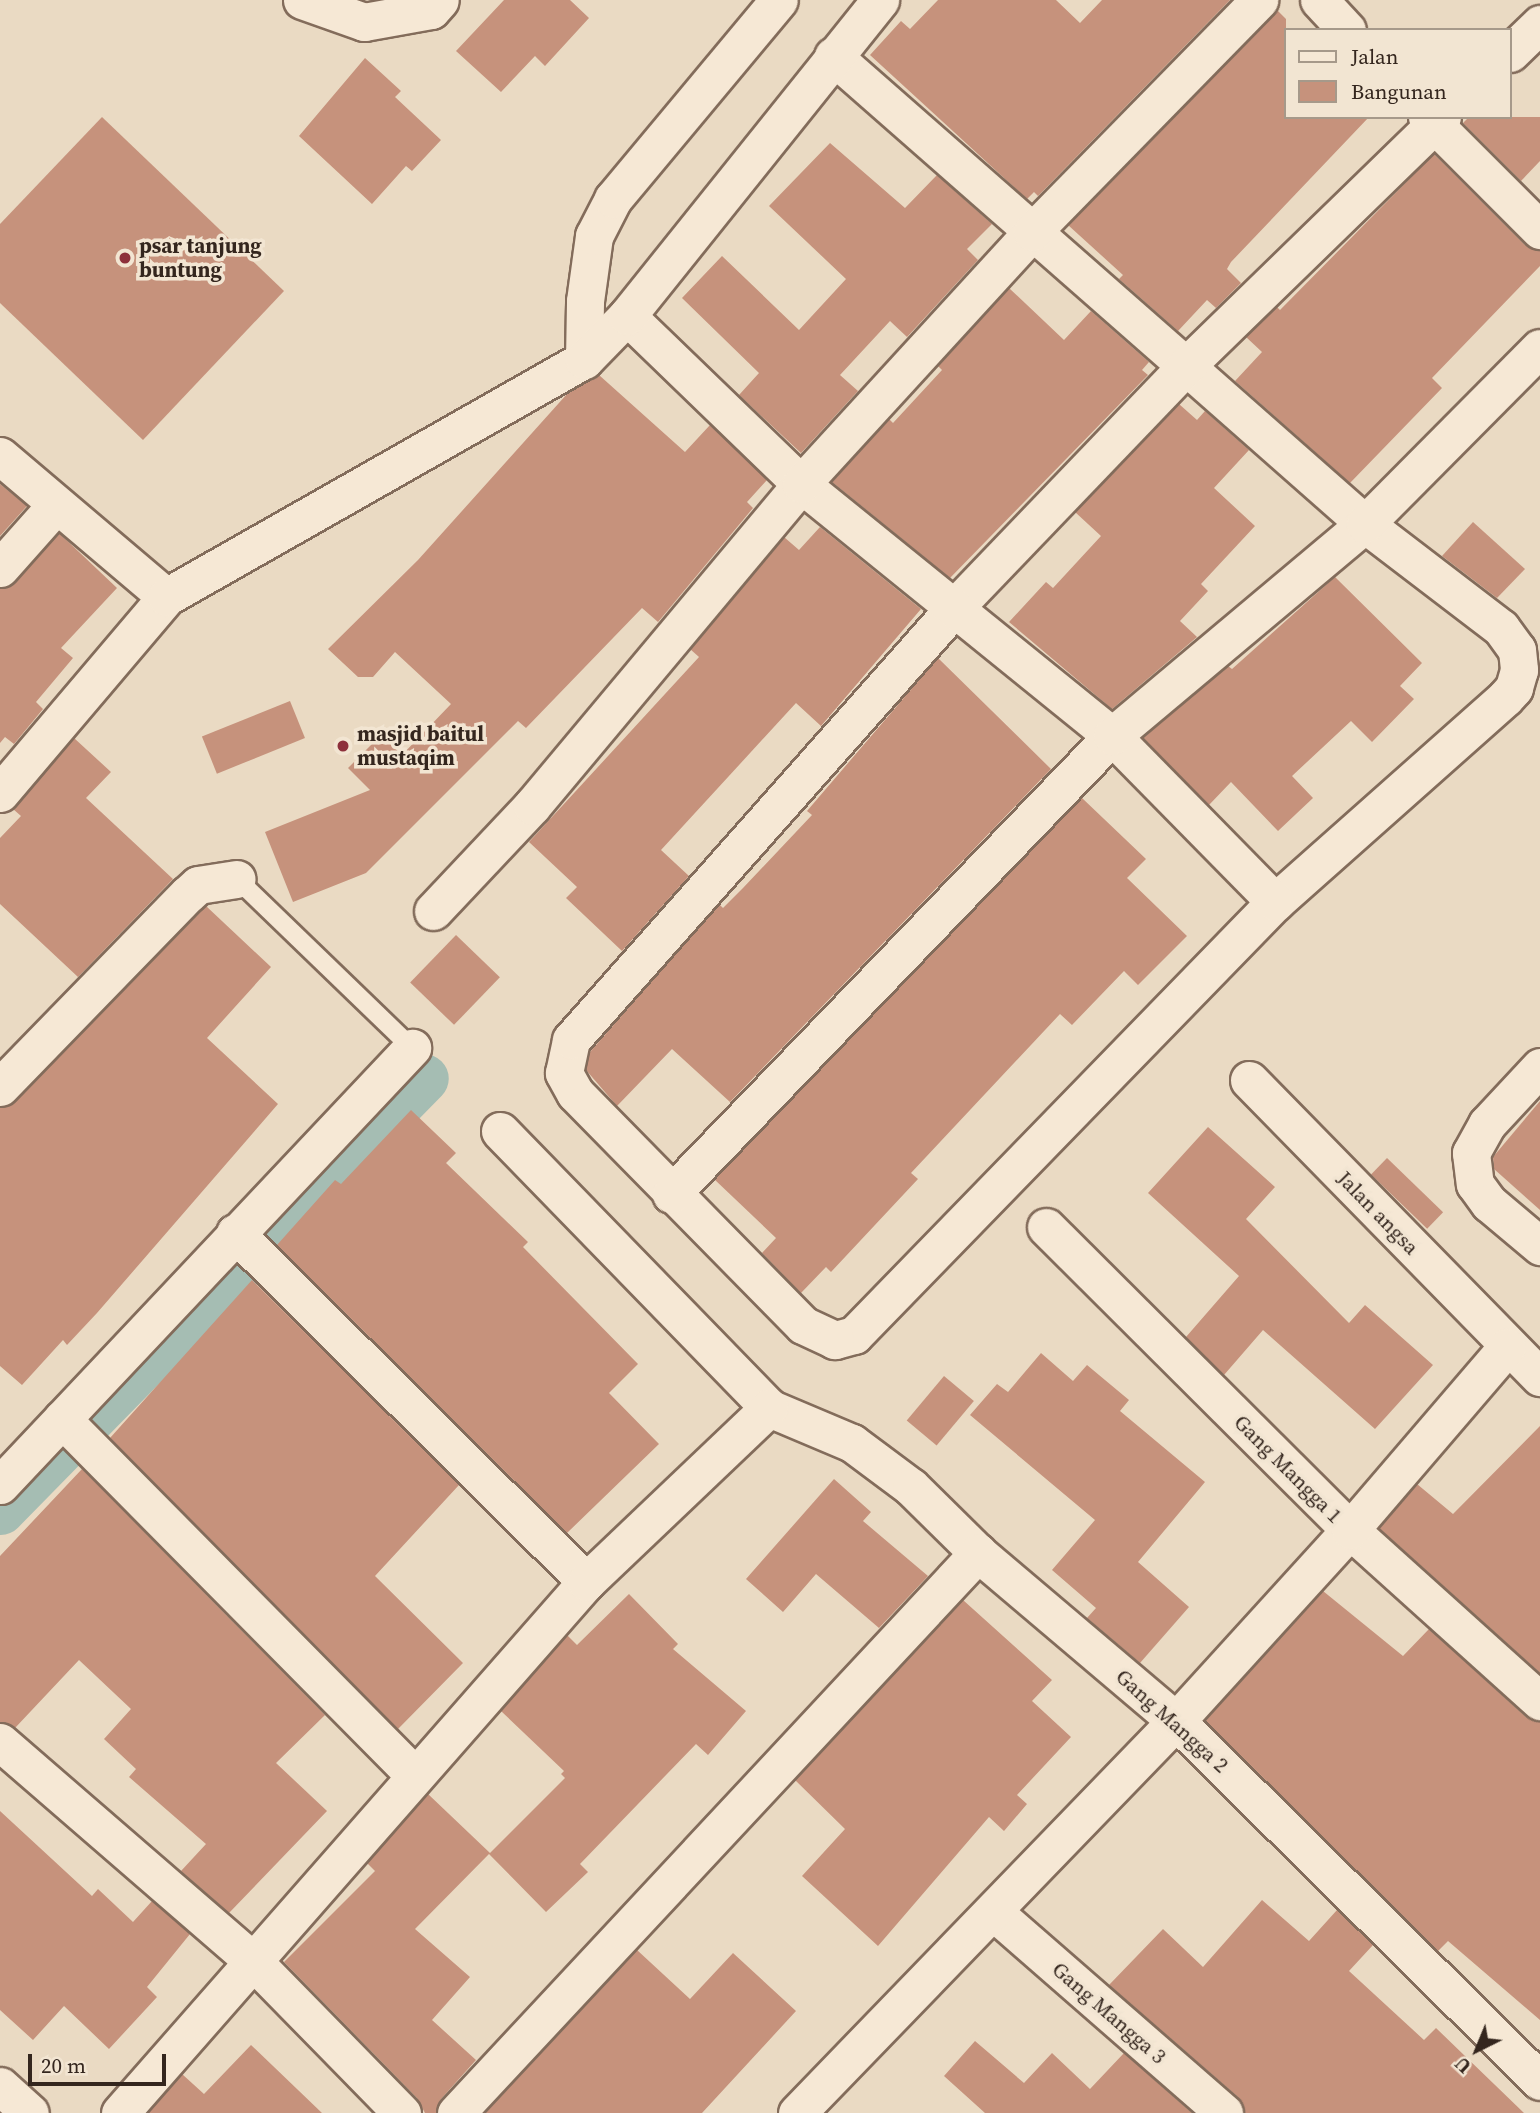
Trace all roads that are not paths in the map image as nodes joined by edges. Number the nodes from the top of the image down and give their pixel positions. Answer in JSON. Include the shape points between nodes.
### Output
{"nodes":[{"id":1,"x":302,"y":0,"type":"edge"},
{"id":2,"x":779,"y":0,"type":"edge"},
{"id":3,"x":880,"y":0,"type":"edge"},
{"id":4,"x":1259,"y":0,"type":"edge"},
{"id":5,"x":1319,"y":0,"type":"edge"},
{"id":6,"x":436,"y":5,"type":"edge"},
{"id":7,"x":1540,"y":24,"type":"edge"},
{"id":8,"x":1345,"y":28,"type":"edge"},
{"id":9,"x":1512,"y":51,"type":"edge"},
{"id":10,"x":833,"y":56,"type":"junction"},
{"id":11,"x":1435,"y":120,"type":"edge"},
{"id":12,"x":1540,"y":230,"type":"edge"},
{"id":13,"x":1032,"y":232,"type":"junction"},
{"id":14,"x":627,"y":316,"type":"junction"},
{"id":15,"x":1540,"y":348,"type":"edge"},
{"id":16,"x":584,"y":360,"type":"junction"},
{"id":17,"x":1186,"y":366,"type":"junction"},
{"id":18,"x":0,"y":456,"type":"edge"},
{"id":19,"x":801,"y":484,"type":"junction"},
{"id":20,"x":55,"y":506,"type":"junction"},
{"id":21,"x":1365,"y":524,"type":"junction"},
{"id":22,"x":0,"y":568,"type":"edge"},
{"id":23,"x":166,"y":597,"type":"junction"},
{"id":24,"x":955,"y":607,"type":"junction"},
{"id":25,"x":1112,"y":736,"type":"junction"},
{"id":26,"x":0,"y":793,"type":"edge"},
{"id":27,"x":237,"y":879,"type":"joint"},
{"id":28,"x":1275,"y":902,"type":"junction"},
{"id":29,"x":433,"y":911,"type":"dead end"},
{"id":30,"x":412,"y":1048,"type":"joint"},
{"id":31,"x":1540,"y":1067,"type":"edge"},
{"id":32,"x":1250,"y":1080,"type":"dead end"},
{"id":33,"x":0,"y":1087,"type":"edge"},
{"id":34,"x":500,"y":1131,"type":"dead end"},
{"id":35,"x":671,"y":1194,"type":"junction"},
{"id":36,"x":1046,"y":1227,"type":"dead end"},
{"id":37,"x":243,"y":1241,"type":"junction"},
{"id":38,"x":1540,"y":1246,"type":"edge"},
{"id":39,"x":1507,"y":1347,"type":"junction"},
{"id":40,"x":1540,"y":1377,"type":"edge"},
{"id":41,"x":769,"y":1408,"type":"junction"},
{"id":42,"x":68,"y":1425,"type":"junction"},
{"id":43,"x":0,"y":1485,"type":"edge"},
{"id":44,"x":1350,"y":1530,"type":"junction"},
{"id":45,"x":978,"y":1553,"type":"junction"},
{"id":46,"x":586,"y":1582,"type":"junction"},
{"id":47,"x":1540,"y":1701,"type":"edge"},
{"id":48,"x":1177,"y":1721,"type":"junction"},
{"id":49,"x":0,"y":1742,"type":"edge"},
{"id":50,"x":413,"y":1774,"type":"junction"},
{"id":51,"x":995,"y":1913,"type":"junction"},
{"id":52,"x":253,"y":1961,"type":"junction"},
{"id":53,"x":1540,"y":2081,"type":"edge"},
{"id":54,"x":0,"y":2086,"type":"edge"},
{"id":55,"x":813,"y":2107,"type":"edge"},
{"id":56,"x":30,"y":2113,"type":"edge"},
{"id":57,"x":120,"y":2113,"type":"edge"},
{"id":58,"x":402,"y":2113,"type":"edge"},
{"id":59,"x":456,"y":2113,"type":"edge"},
{"id":60,"x":1224,"y":2113,"type":"edge"}],
"edges":[{"from":1,"to":6,"type":"street","via":[[364,22]]},
{"from":2,"to":16,"type":"street","via":[[613,199],[594,236],[584,301]]},
{"from":3,"to":10,"type":"street"},
{"from":4,"to":13,"type":"street"},
{"from":5,"to":8,"type":"street"},
{"from":7,"to":9,"type":"street"},
{"from":10,"to":13,"type":"street"},
{"from":10,"to":14,"type":"street"},
{"from":11,"to":12,"type":"street"},
{"from":11,"to":17,"type":"street"},
{"from":13,"to":17,"type":"street"},
{"from":13,"to":19,"type":"street"},
{"from":14,"to":16,"type":"street"},
{"from":14,"to":19,"type":"street"},
{"from":15,"to":21,"type":"street"},
{"from":16,"to":23,"type":"street"},
{"from":17,"to":21,"type":"street"},
{"from":17,"to":24,"type":"street"},
{"from":18,"to":20,"type":"street"},
{"from":19,"to":24,"type":"street"},
{"from":19,"to":29,"type":"street","via":[[532,806]]},
{"from":20,"to":22,"type":"street"},
{"from":20,"to":23,"type":"street"},
{"from":21,"to":25,"type":"street"},
{"from":21,"to":28,"type":"street","via":[[1501,628],[1517,650],[1514,688]]},
{"from":23,"to":26,"type":"street"},
{"from":24,"to":25,"type":"street"},
{"from":24,"to":35,"type":"street","via":[[570,1040],[564,1073],[575,1094]]},
{"from":25,"to":28,"type":"street"},
{"from":25,"to":35,"type":"street"},
{"from":27,"to":30,"type":"lane"},
{"from":27,"to":33,"type":"street","via":[[198,885]]},
{"from":28,"to":35,"type":"street","via":[[854,1335],[835,1340],[803,1325]]},
{"from":30,"to":37,"type":"street"},
{"from":31,"to":38,"type":"street","via":[[1487,1124],[1471,1153],[1475,1184],[1489,1203]]},
{"from":32,"to":39,"type":"street","name":"Jalan angsa"},
{"from":34,"to":41,"type":"street"},
{"from":36,"to":44,"type":"street","name":"Gang Mangga 1"},
{"from":37,"to":42,"type":"street"},
{"from":37,"to":46,"type":"street"},
{"from":39,"to":40,"type":"street","name":"Jalan angsa"},
{"from":39,"to":44,"type":"street"},
{"from":41,"to":45,"type":"street","name":"Gang Mangga 2","via":[[852,1443],[911,1487]]},
{"from":41,"to":46,"type":"street"},
{"from":42,"to":43,"type":"street"},
{"from":42,"to":50,"type":"street"},
{"from":44,"to":47,"type":"street","name":"Gang Mangga 1"},
{"from":44,"to":48,"type":"street"},
{"from":45,"to":48,"type":"street","name":"Gang Mangga 2"},
{"from":45,"to":59,"type":"street"},
{"from":46,"to":50,"type":"street"},
{"from":48,"to":51,"type":"street"},
{"from":48,"to":53,"type":"street","name":"Gang Mangga 2"},
{"from":49,"to":52,"type":"street"},
{"from":50,"to":52,"type":"street"},
{"from":51,"to":55,"type":"street"},
{"from":51,"to":60,"type":"street","name":"Gang Mangga 3"},
{"from":52,"to":57,"type":"street"},
{"from":52,"to":58,"type":"street"},
{"from":54,"to":56,"type":"street"}]}
